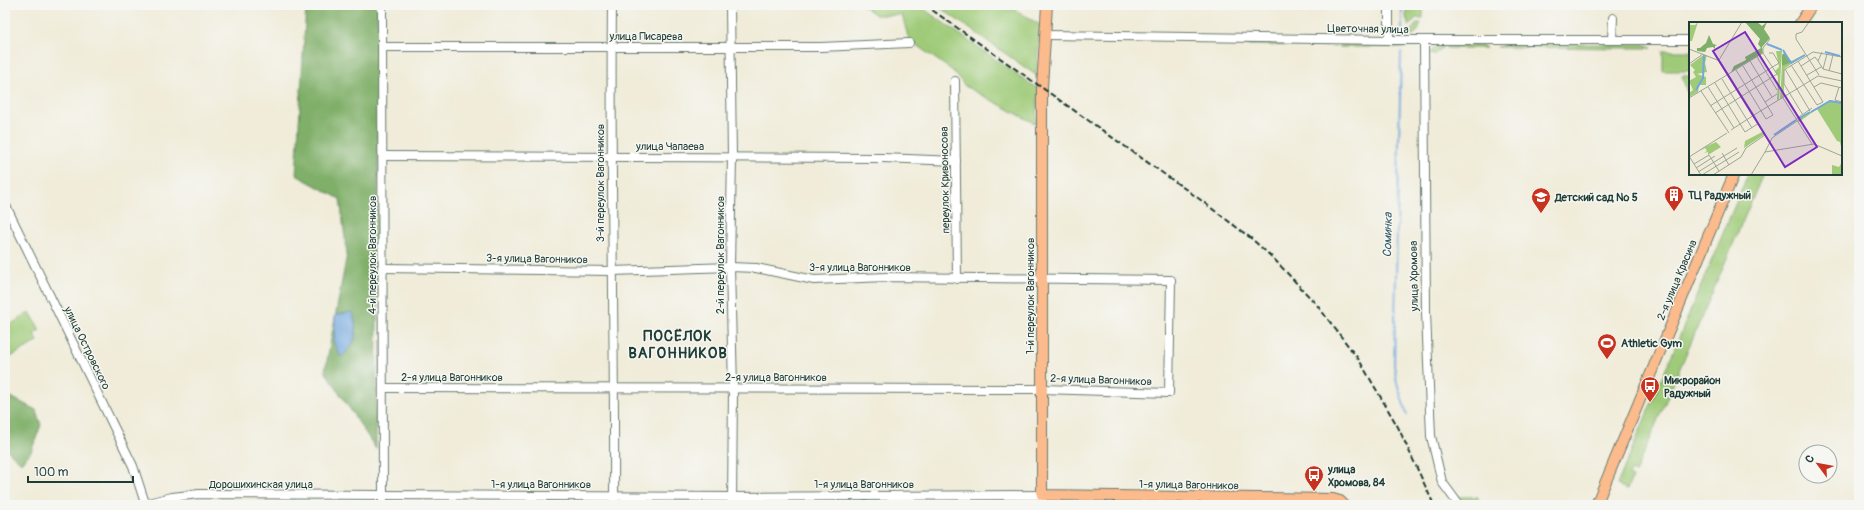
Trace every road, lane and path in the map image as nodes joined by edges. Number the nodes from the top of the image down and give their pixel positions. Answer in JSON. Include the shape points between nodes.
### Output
{"nodes":[{"id":1,"x":382,"y":5,"type":"edge"},
{"id":2,"x":612,"y":5,"type":"edge"},
{"id":3,"x":730,"y":5,"type":"edge"},
{"id":4,"x":1047,"y":5,"type":"edge"},
{"id":5,"x":1389,"y":5,"type":"edge"},
{"id":6,"x":1812,"y":5,"type":"edge"},
{"id":7,"x":1613,"y":18,"type":"dead end"},
{"id":8,"x":1801,"y":22,"type":"edge"},
{"id":9,"x":1046,"y":35,"type":"junction"},
{"id":10,"x":1389,"y":40,"type":"junction"},
{"id":11,"x":1424,"y":40,"type":"junction"},
{"id":12,"x":1612,"y":40,"type":"junction"},
{"id":13,"x":1689,"y":40,"type":"edge"},
{"id":14,"x":909,"y":43,"type":"dead end"},
{"id":15,"x":383,"y":47,"type":"junction"},
{"id":16,"x":730,"y":47,"type":"junction"},
{"id":17,"x":611,"y":48,"type":"junction"},
{"id":18,"x":955,"y":81,"type":"dead end"},
{"id":19,"x":383,"y":156,"type":"junction"},
{"id":20,"x":611,"y":156,"type":"junction"},
{"id":21,"x":732,"y":157,"type":"junction"},
{"id":22,"x":956,"y":161,"type":"junction"},
{"id":23,"x":1734,"y":175,"type":"edge"},
{"id":24,"x":5,"y":204,"type":"edge"},
{"id":25,"x":730,"y":267,"type":"junction"},
{"id":26,"x":382,"y":268,"type":"junction"},
{"id":27,"x":612,"y":271,"type":"junction"},
{"id":28,"x":957,"y":279,"type":"junction"},
{"id":29,"x":1041,"y":280,"type":"junction"},
{"id":30,"x":614,"y":387,"type":"junction"},
{"id":31,"x":383,"y":388,"type":"junction"},
{"id":32,"x":733,"y":388,"type":"junction"},
{"id":33,"x":1042,"y":389,"type":"junction"},
{"id":34,"x":1169,"y":393,"type":"joint"},
{"id":35,"x":383,"y":496,"type":"junction"},
{"id":36,"x":1042,"y":500,"type":"edge"},
{"id":37,"x":614,"y":501,"type":"edge"},
{"id":38,"x":732,"y":501,"type":"edge"},
{"id":39,"x":1169,"y":501,"type":"edge"},
{"id":40,"x":143,"y":504,"type":"edge"},
{"id":41,"x":383,"y":505,"type":"edge"},
{"id":42,"x":1344,"y":505,"type":"edge"},
{"id":43,"x":1459,"y":505,"type":"edge"},
{"id":44,"x":1596,"y":505,"type":"edge"}],
"edges":[{"from":1,"to":15,"type":"street","name":"4-й переулок Вагонников"},
{"from":2,"to":17,"type":"street","name":"3-й переулок Вагонников"},
{"from":3,"to":16,"type":"street","name":"2-й переулок Вагонников"},
{"from":4,"to":9,"type":"main road","name":"1-й переулок Вагонников"},
{"from":5,"to":10,"type":"street"},
{"from":6,"to":8,"type":"main road"},
{"from":7,"to":12,"type":"street"},
{"from":9,"to":10,"type":"street","name":"Цветочная улица"},
{"from":9,"to":29,"type":"main road","name":"1-й переулок Вагонников","via":[[1042,87]]},
{"from":10,"to":11,"type":"street","name":"Цветочная улица"},
{"from":11,"to":12,"type":"street","name":"Цветочная улица"},
{"from":11,"to":43,"type":"street","name":"улица Хромова","via":[[1426,312],[1431,436],[1442,482]]},
{"from":12,"to":13,"type":"street","name":"Цветочная улица"},
{"from":14,"to":16,"type":"street","name":"улица Писарева"},
{"from":15,"to":17,"type":"street","name":"улица Писарева"},
{"from":15,"to":19,"type":"street","name":"4-й переулок Вагонников"},
{"from":16,"to":17,"type":"street","name":"улица Писарева"},
{"from":16,"to":21,"type":"street","name":"2-й переулок Вагонников"},
{"from":17,"to":20,"type":"street","name":"3-й переулок Вагонников"},
{"from":18,"to":22,"type":"street","name":"переулок Кривоносова"},
{"from":19,"to":20,"type":"street","name":"улица Чапаева"},
{"from":19,"to":26,"type":"street","name":"4-й переулок Вагонников"},
{"from":20,"to":21,"type":"street","name":"улица Чапаева"},
{"from":20,"to":27,"type":"street","name":"3-й переулок Вагонников"},
{"from":21,"to":22,"type":"street","name":"улица Чапаева"},
{"from":21,"to":25,"type":"street","name":"2-й переулок Вагонников"},
{"from":22,"to":28,"type":"street","name":"переулок Кривоносова"},
{"from":23,"to":44,"type":"main road","name":"2-я улица Красина"},
{"from":24,"to":40,"type":"street","name":"улица Островского","via":[[133,466]]},
{"from":25,"to":27,"type":"street","name":"3-я улица Вагонников"},
{"from":25,"to":28,"type":"street","name":"3-я улица Вагонников","via":[[756,268],[814,280],[886,277]]},
{"from":25,"to":32,"type":"street","name":"2-й переулок Вагонников"},
{"from":26,"to":27,"type":"street","name":"3-я улица Вагонников"},
{"from":26,"to":31,"type":"street","name":"4-й переулок Вагонников"},
{"from":27,"to":30,"type":"street","name":"3-й переулок Вагонников"},
{"from":28,"to":29,"type":"street","name":"3-я улица Вагонников"},
{"from":29,"to":33,"type":"main road","name":"1-й переулок Вагонников"},
{"from":29,"to":34,"type":"street","name":"3-я улица Вагонников","via":[[1171,280]]},
{"from":30,"to":31,"type":"street","name":"2-я улица Вагонников"},
{"from":30,"to":32,"type":"street","name":"2-я улица Вагонников"},
{"from":30,"to":37,"type":"street","name":"3-й переулок Вагонников"},
{"from":31,"to":35,"type":"street","name":"4-й переулок Вагонников"},
{"from":32,"to":33,"type":"street","name":"2-я улица Вагонников"},
{"from":32,"to":38,"type":"street","name":"2-й переулок Вагонников"},
{"from":33,"to":34,"type":"street","name":"2-я улица Вагонников"},
{"from":33,"to":36,"type":"main road","name":"1-й переулок Вагонников"},
{"from":35,"to":37,"type":"street","name":"1-я улица Вагонников"},
{"from":35,"to":40,"type":"street","name":"Дорошихинская улица","via":[[200,494]]},
{"from":35,"to":41,"type":"street","name":"4-й переулок Вагонников"},
{"from":36,"to":38,"type":"street","name":"1-я улица Вагонников"},
{"from":36,"to":39,"type":"main road","name":"1-я улица Вагонников"},
{"from":37,"to":38,"type":"street","name":"1-я улица Вагонников"},
{"from":39,"to":42,"type":"main road","name":"1-я улица Вагонников","via":[[1333,499]]}]}
